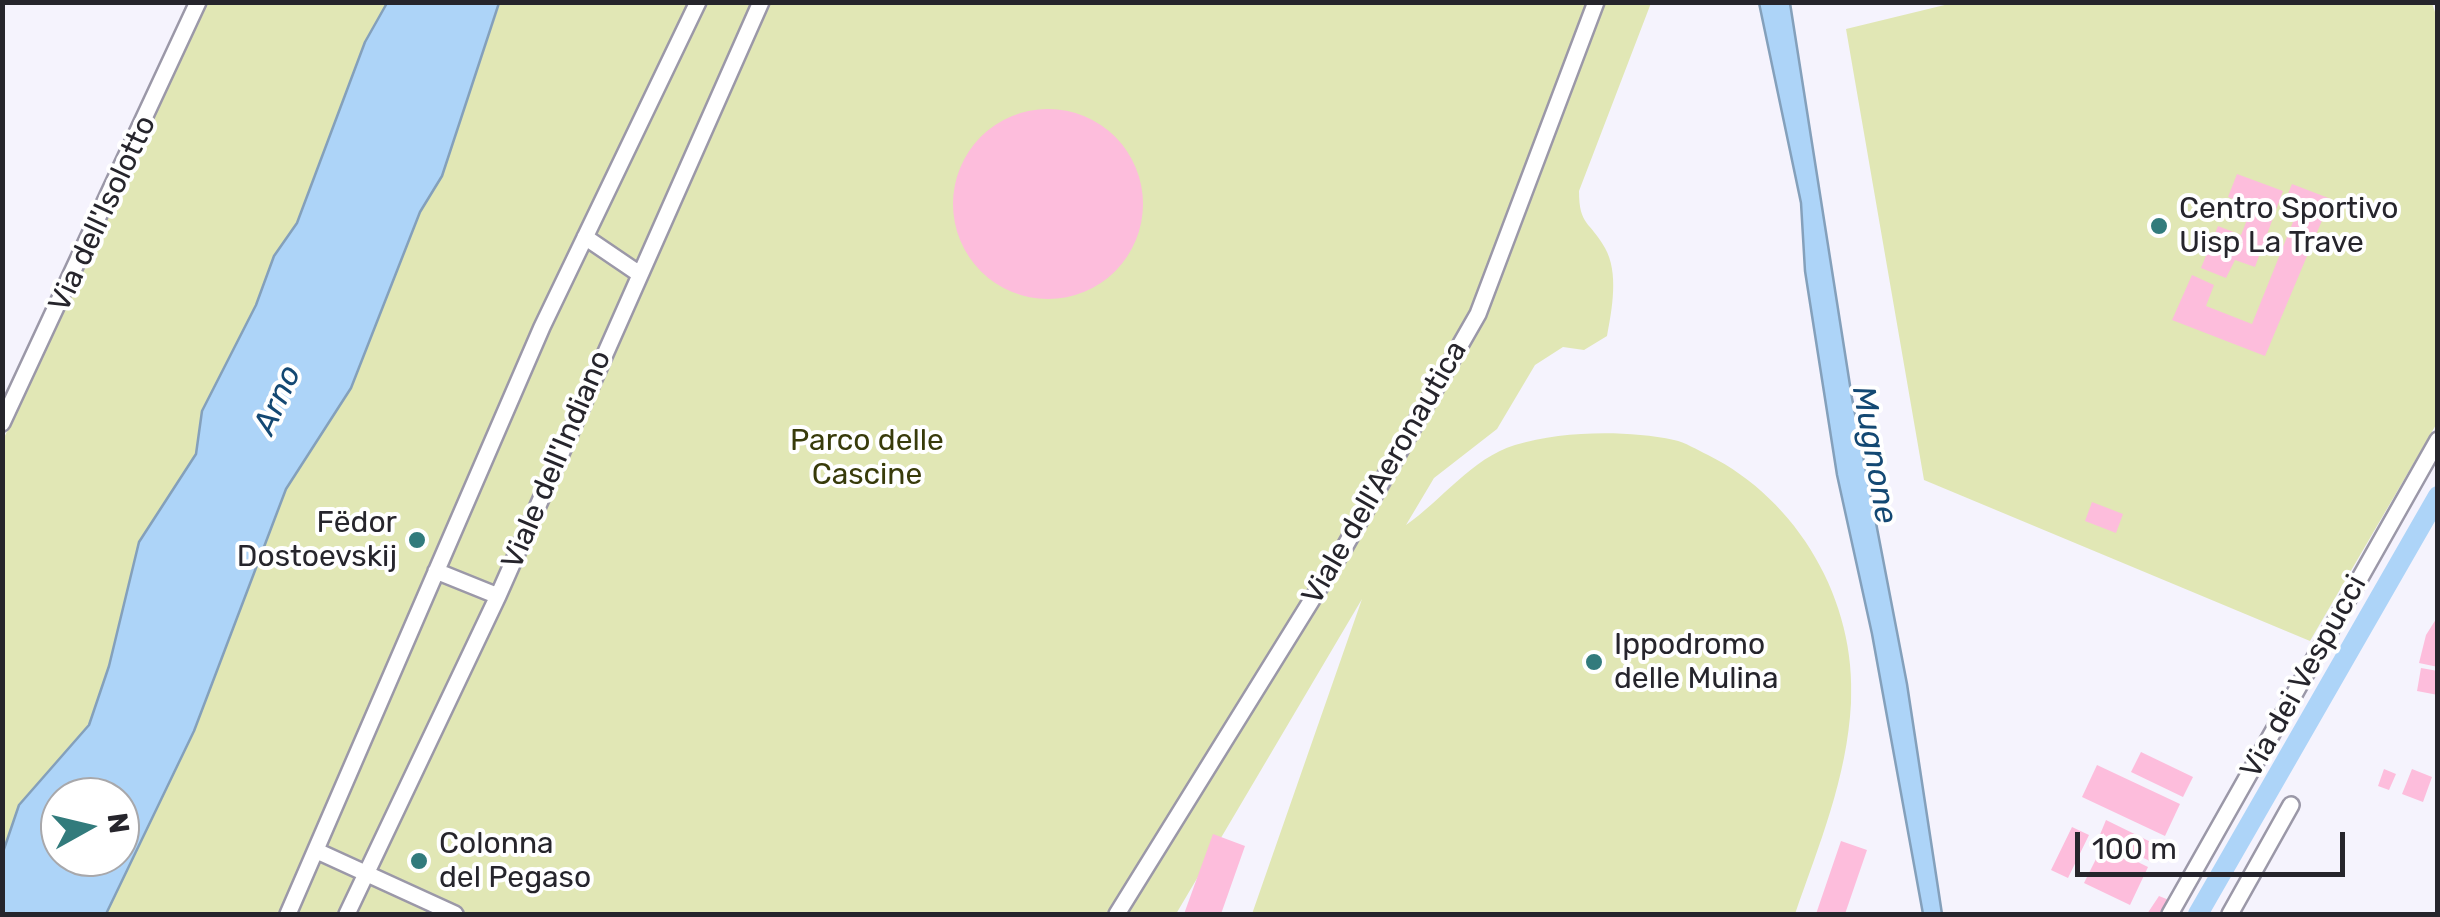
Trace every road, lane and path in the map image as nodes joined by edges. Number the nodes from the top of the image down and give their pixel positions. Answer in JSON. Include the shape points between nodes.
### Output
{"nodes":[{"id":1,"x":198,"y":2,"type":"edge"},
{"id":2,"x":698,"y":2,"type":"edge"},
{"id":3,"x":761,"y":2,"type":"edge"},
{"id":4,"x":1596,"y":2,"type":"edge"},
{"id":5,"x":585,"y":237,"type":"junction"},
{"id":6,"x":638,"y":273,"type":"junction"},
{"id":7,"x":2,"y":422,"type":"edge"},
{"id":8,"x":2438,"y":440,"type":"edge"},
{"id":9,"x":436,"y":571,"type":"junction"},
{"id":10,"x":498,"y":596,"type":"junction"},
{"id":11,"x":2291,"y":805,"type":"dead end"},
{"id":12,"x":317,"y":852,"type":"junction"},
{"id":13,"x":366,"y":872,"type":"junction"},
{"id":14,"x":288,"y":914,"type":"edge"},
{"id":15,"x":347,"y":914,"type":"edge"},
{"id":16,"x":455,"y":914,"type":"edge"},
{"id":17,"x":1117,"y":914,"type":"edge"},
{"id":18,"x":2170,"y":914,"type":"edge"},
{"id":19,"x":2230,"y":914,"type":"edge"}],
"edges":[{"from":1,"to":7,"type":"street","name":"Via dell'Isolotto"},
{"from":2,"to":5,"type":"street"},
{"from":3,"to":6,"type":"street","name":"Viale dell'Indiano"},
{"from":4,"to":17,"type":"street","name":"Viale dell'Aeronautica","via":[[1478,314],[1344,548]]},
{"from":5,"to":6,"type":"street"},
{"from":5,"to":9,"type":"street"},
{"from":6,"to":10,"type":"street","name":"Viale dell'Indiano"},
{"from":8,"to":18,"type":"street","name":"Via dei Vespucci"},
{"from":9,"to":10,"type":"street"},
{"from":9,"to":12,"type":"street"},
{"from":10,"to":13,"type":"street","name":"Viale dell'Indiano"},
{"from":11,"to":19,"type":"street","name":"Via dei Vespucci"},
{"from":12,"to":13,"type":"street"},
{"from":12,"to":14,"type":"street"},
{"from":13,"to":15,"type":"street","name":"Viale dell'Indiano"},
{"from":13,"to":16,"type":"street"}]}
